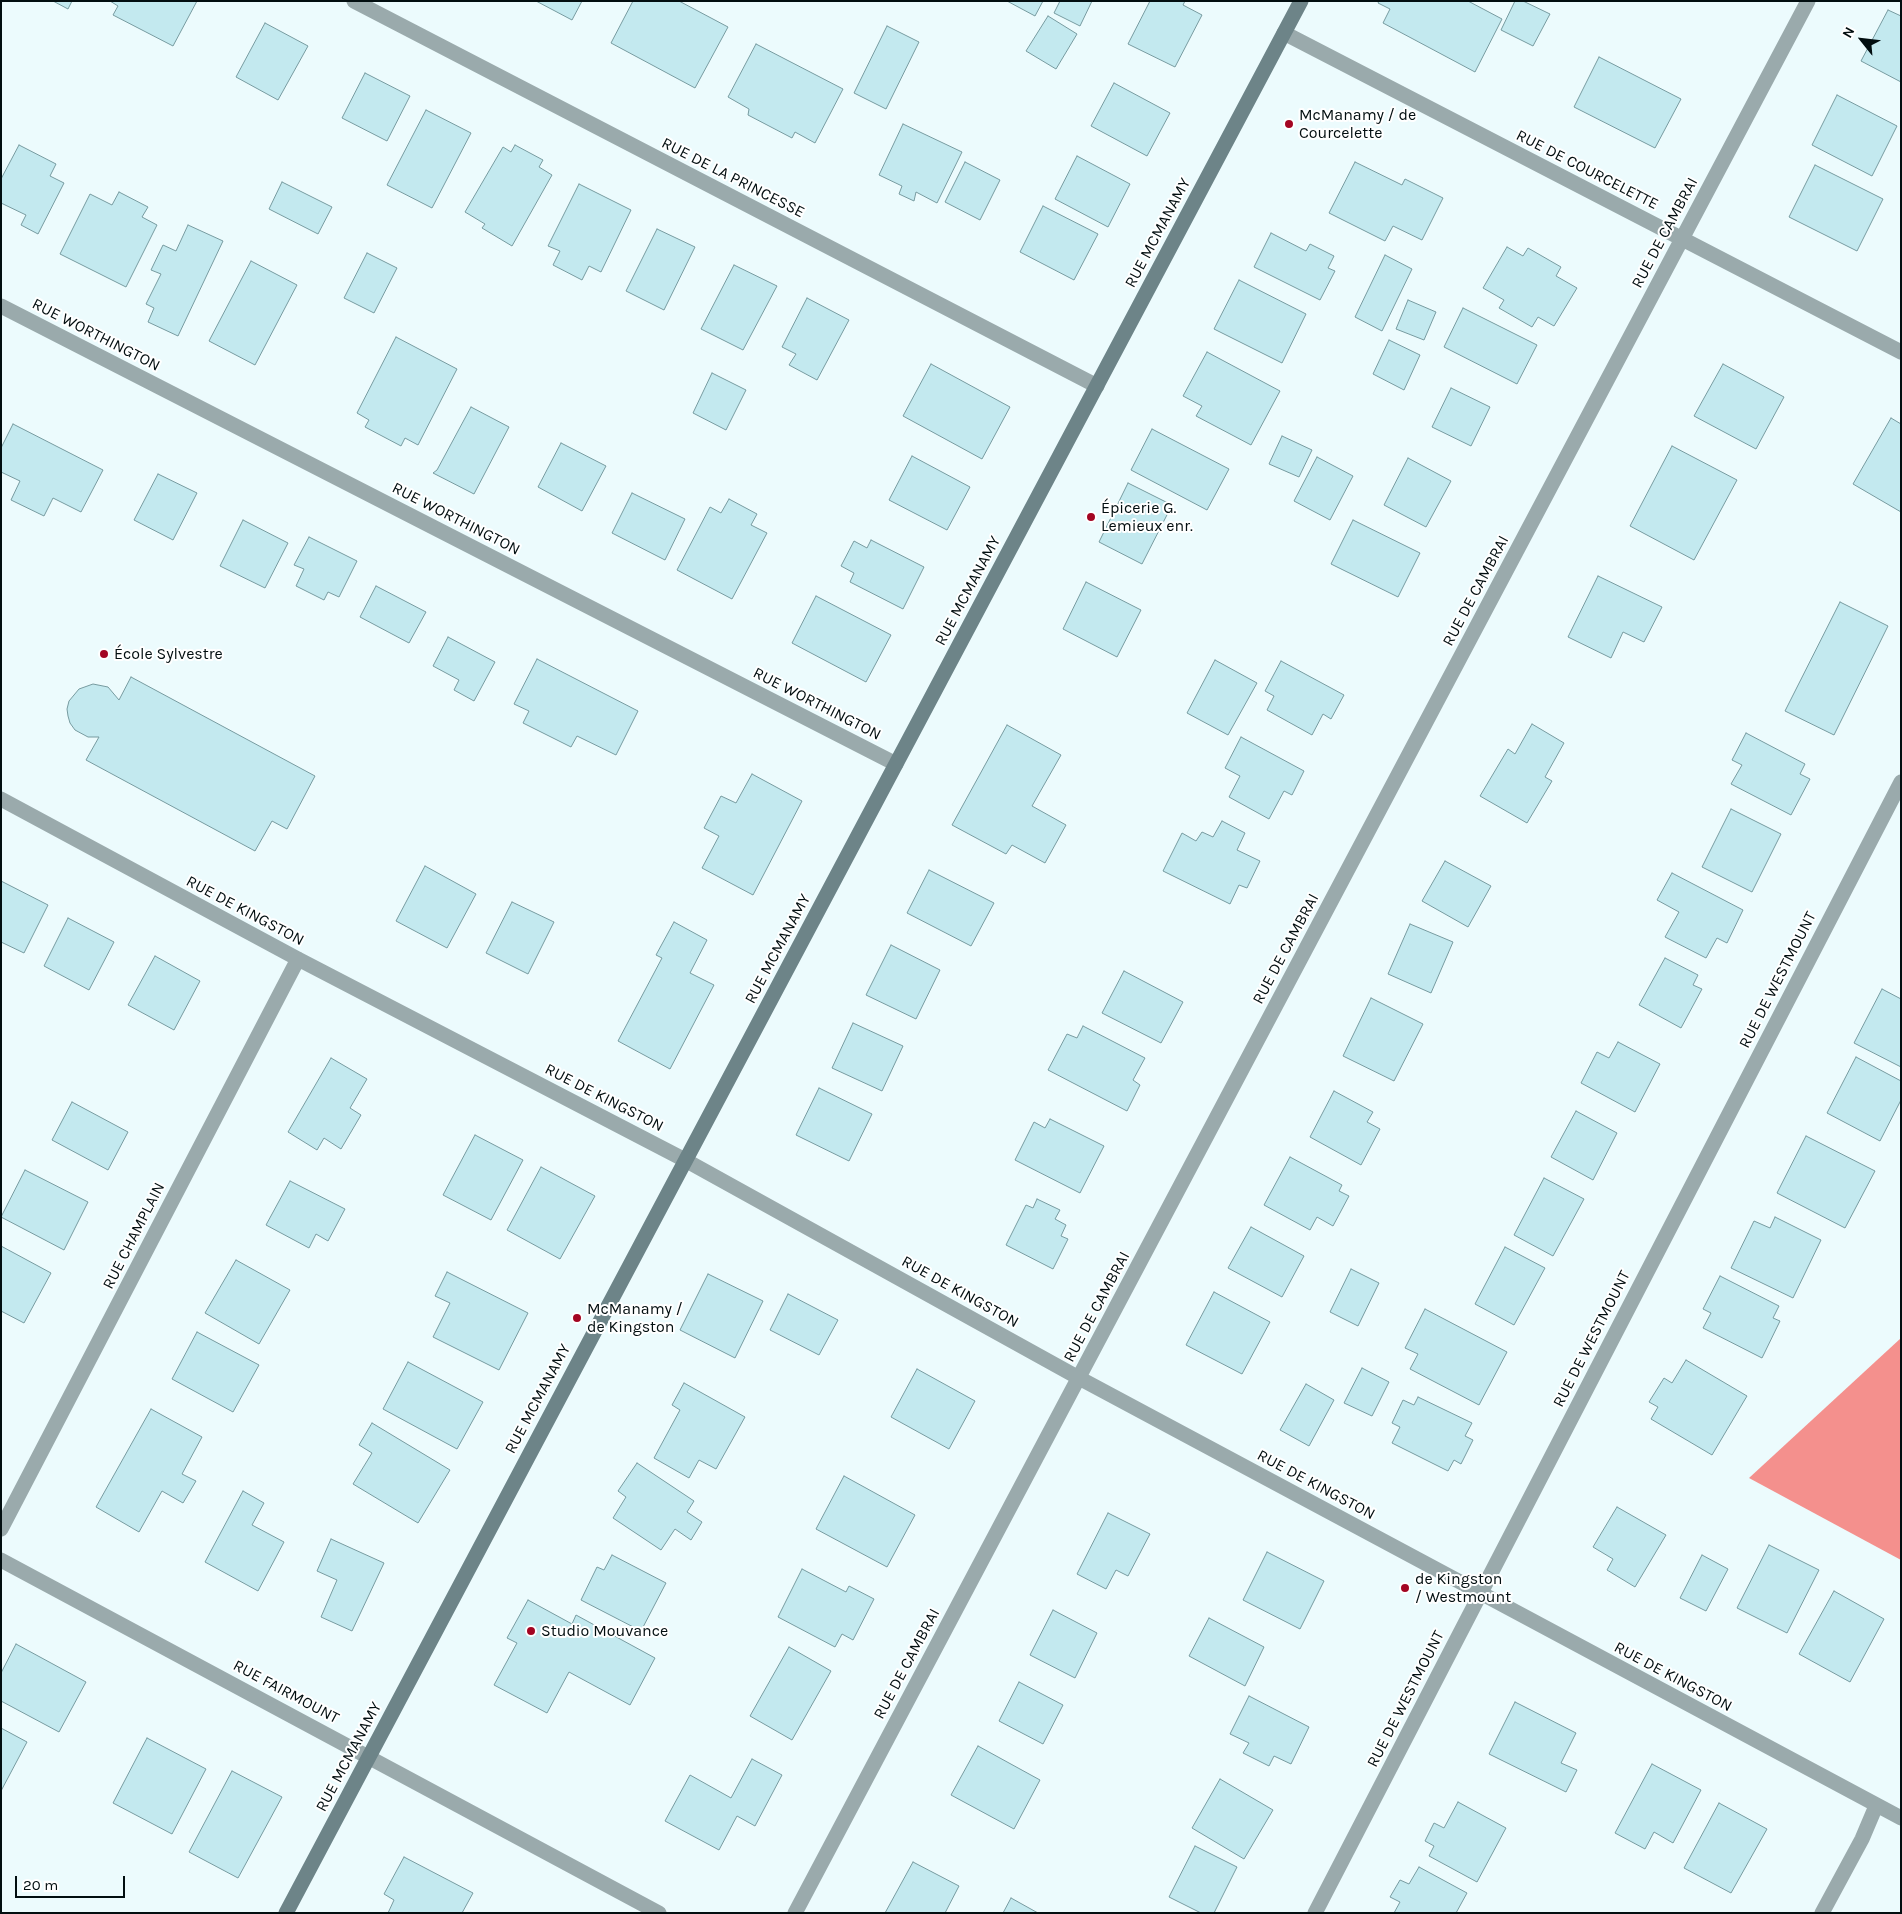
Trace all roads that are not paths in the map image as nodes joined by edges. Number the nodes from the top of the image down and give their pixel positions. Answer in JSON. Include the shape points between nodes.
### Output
{"nodes":[{"id":1,"x":354,"y":1,"type":"edge"},
{"id":2,"x":1301,"y":1,"type":"edge"},
{"id":3,"x":1808,"y":1,"type":"edge"},
{"id":4,"x":1284,"y":33,"type":"junction"},
{"id":5,"x":1682,"y":239,"type":"junction"},
{"id":6,"x":1,"y":306,"type":"edge"},
{"id":7,"x":1901,"y":352,"type":"edge"},
{"id":8,"x":1097,"y":386,"type":"junction"},
{"id":9,"x":896,"y":764,"type":"junction"},
{"id":10,"x":1901,"y":782,"type":"edge"},
{"id":11,"x":1,"y":799,"type":"edge"},
{"id":12,"x":298,"y":959,"type":"junction"},
{"id":13,"x":685,"y":1160,"type":"junction"},
{"id":14,"x":1079,"y":1378,"type":"junction"},
{"id":15,"x":1,"y":1529,"type":"edge"},
{"id":16,"x":1,"y":1560,"type":"edge"},
{"id":17,"x":1480,"y":1593,"type":"junction"},
{"id":18,"x":369,"y":1756,"type":"junction"},
{"id":19,"x":1876,"y":1806,"type":"junction"},
{"id":20,"x":1901,"y":1818,"type":"edge"},
{"id":21,"x":286,"y":1913,"type":"edge"},
{"id":22,"x":659,"y":1913,"type":"edge"},
{"id":23,"x":795,"y":1913,"type":"edge"},
{"id":24,"x":1315,"y":1913,"type":"edge"},
{"id":25,"x":1822,"y":1913,"type":"edge"}],
"edges":[{"from":1,"to":8,"type":"street","name":"RUE DE LA PRINCESSE"},
{"from":2,"to":4,"type":"street","name":"RUE MCMANAMY"},
{"from":3,"to":5,"type":"street","name":"RUE DE CAMBRAI"},
{"from":4,"to":5,"type":"street","name":"RUE DE COURCELETTE"},
{"from":4,"to":8,"type":"street","name":"RUE MCMANAMY"},
{"from":5,"to":7,"type":"street","name":"RUE DE COURCELETTE"},
{"from":5,"to":14,"type":"street","name":"RUE DE CAMBRAI"},
{"from":6,"to":9,"type":"street","name":"RUE WORTHINGTON"},
{"from":8,"to":9,"type":"street","name":"RUE MCMANAMY"},
{"from":9,"to":13,"type":"street","name":"RUE MCMANAMY"},
{"from":10,"to":17,"type":"street","name":"RUE DE WESTMOUNT"},
{"from":11,"to":12,"type":"street","name":"RUE DE KINGSTON"},
{"from":12,"to":13,"type":"street","name":"RUE DE KINGSTON"},
{"from":12,"to":15,"type":"street","name":"RUE CHAMPLAIN"},
{"from":13,"to":14,"type":"street","name":"RUE DE KINGSTON"},
{"from":13,"to":18,"type":"street","name":"RUE MCMANAMY"},
{"from":14,"to":17,"type":"street","name":"RUE DE KINGSTON"},
{"from":14,"to":23,"type":"street","name":"RUE DE CAMBRAI"},
{"from":16,"to":18,"type":"street","name":"RUE FAIRMOUNT"},
{"from":17,"to":19,"type":"street","name":"RUE DE KINGSTON"},
{"from":17,"to":24,"type":"street","name":"RUE DE WESTMOUNT"},
{"from":18,"to":21,"type":"street","name":"RUE MCMANAMY"},
{"from":18,"to":22,"type":"street","name":"RUE FAIRMOUNT"},
{"from":19,"to":20,"type":"street","name":"RUE DE KINGSTON"},
{"from":19,"to":25,"type":"street"}]}
